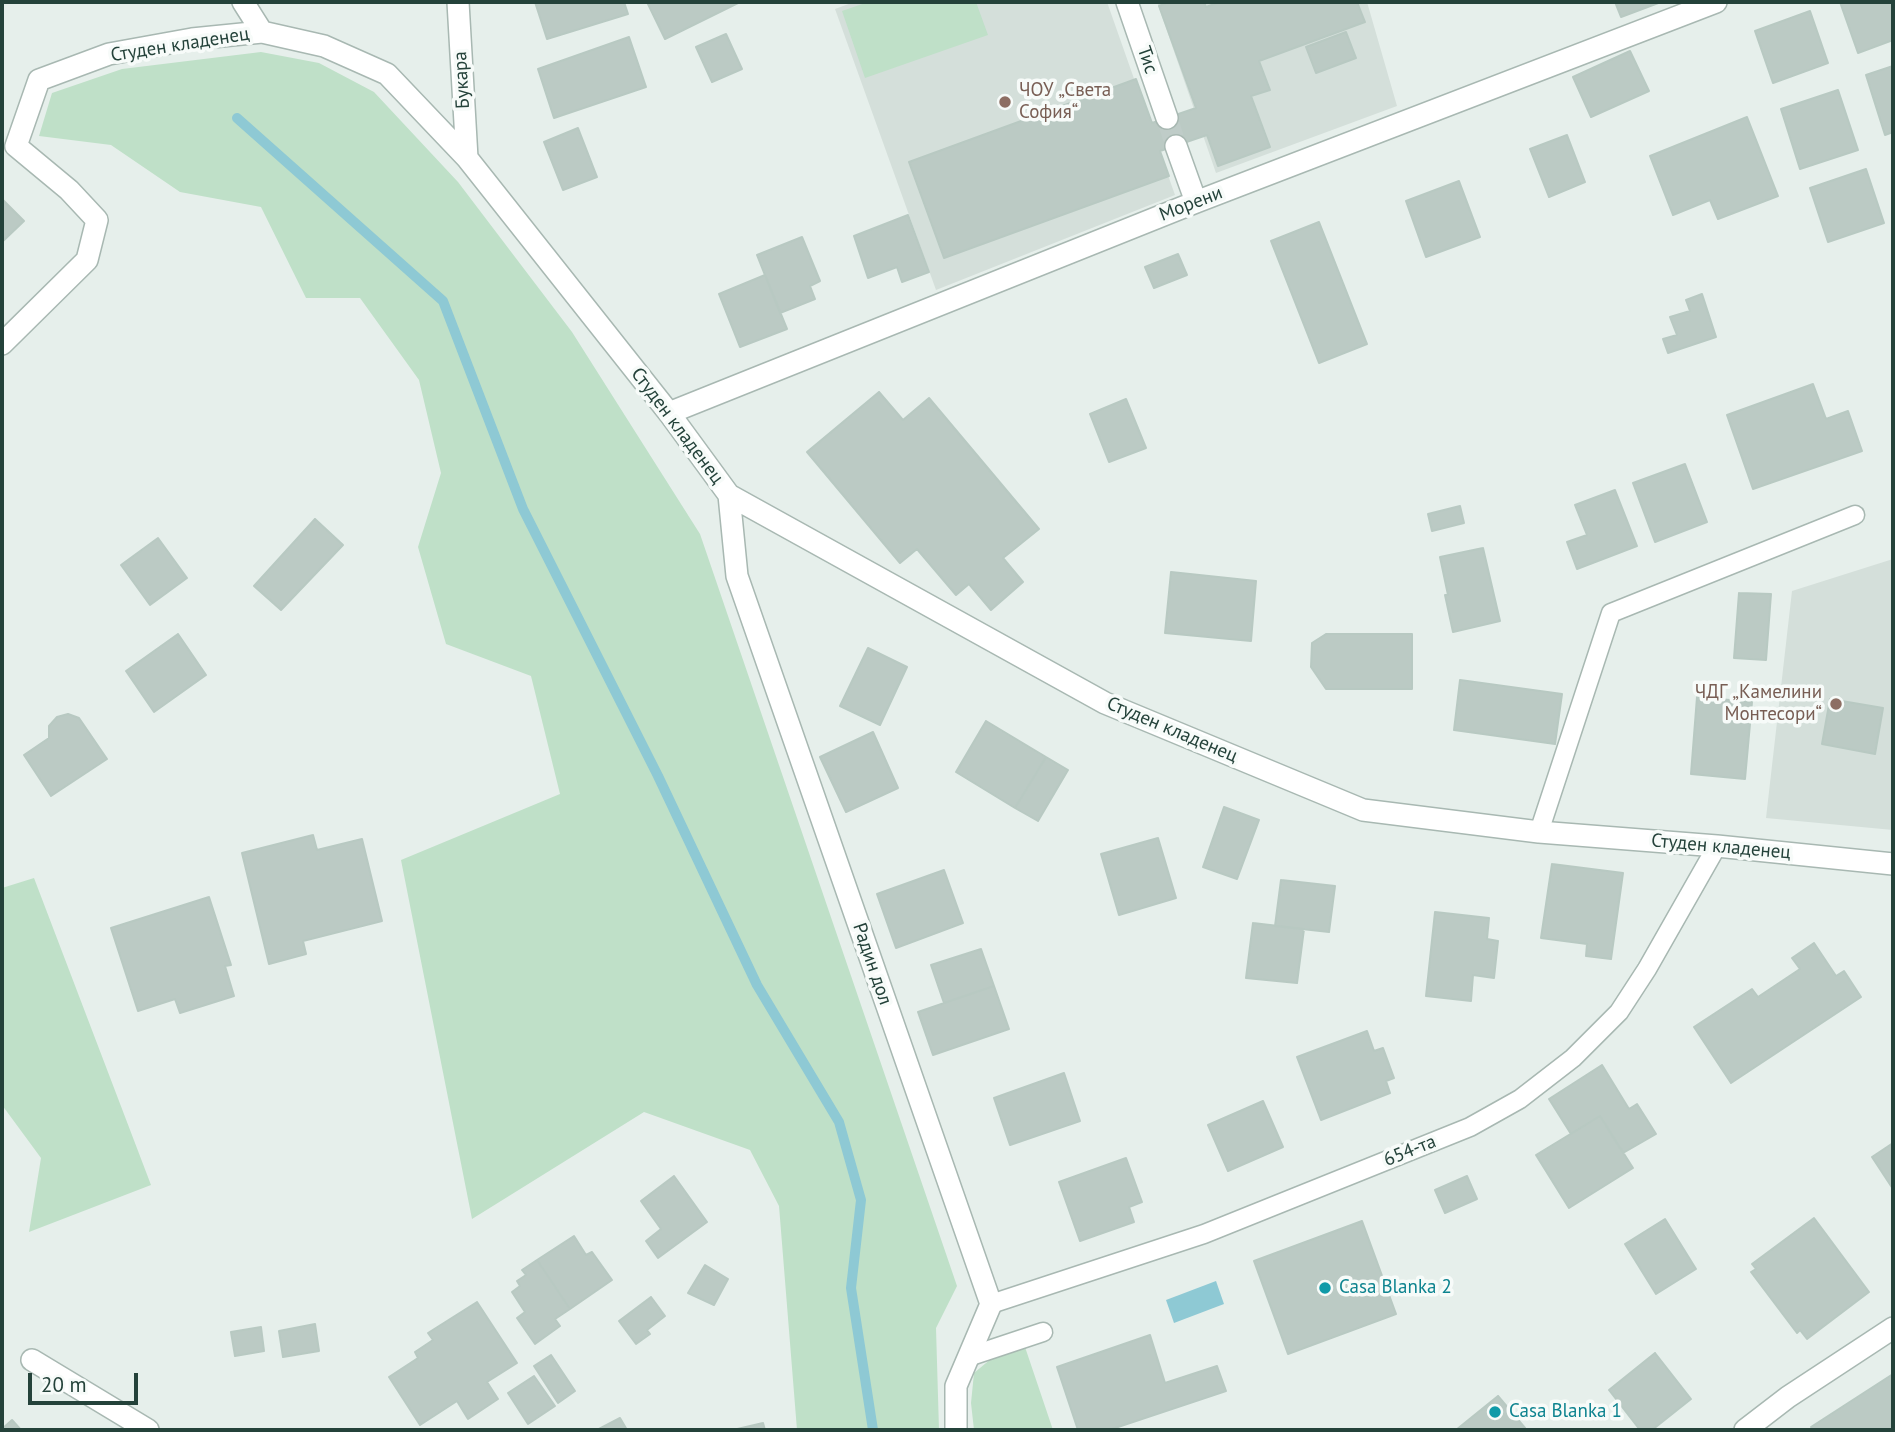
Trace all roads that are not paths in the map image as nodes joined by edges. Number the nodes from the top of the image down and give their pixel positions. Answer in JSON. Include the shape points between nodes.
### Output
{"nodes":[{"id":1,"x":243,"y":2,"type":"edge"},
{"id":2,"x":458,"y":2,"type":"edge"},
{"id":3,"x":1127,"y":2,"type":"edge"},
{"id":4,"x":1716,"y":2,"type":"edge"},
{"id":5,"x":1688,"y":7,"type":"edge"},
{"id":6,"x":262,"y":32,"type":"junction"},
{"id":7,"x":1167,"y":118,"type":"tunnel mouth"},
{"id":8,"x":1176,"y":146,"type":"tunnel mouth"},
{"id":9,"x":467,"y":158,"type":"junction"},
{"id":10,"x":1196,"y":202,"type":"junction"},
{"id":11,"x":2,"y":344,"type":"edge"},
{"id":12,"x":669,"y":413,"type":"junction"},
{"id":13,"x":729,"y":495,"type":"junction"},
{"id":14,"x":1855,"y":515,"type":"dead end"},
{"id":15,"x":1539,"y":832,"type":"junction"},
{"id":16,"x":1717,"y":846,"type":"junction"},
{"id":17,"x":1893,"y":864,"type":"edge"},
{"id":18,"x":991,"y":1304,"type":"junction"},
{"id":19,"x":1893,"y":1328,"type":"edge"},
{"id":20,"x":1043,"y":1332,"type":"dead end"},
{"id":21,"x":968,"y":1357,"type":"junction"},
{"id":22,"x":32,"y":1360,"type":"dead end"},
{"id":23,"x":148,"y":1430,"type":"edge"},
{"id":24,"x":956,"y":1430,"type":"edge"},
{"id":25,"x":1745,"y":1430,"type":"edge"}],
"edges":[{"from":1,"to":6,"type":"street"},
{"from":2,"to":9,"type":"street","name":"Букара"},
{"from":3,"to":7,"type":"street","name":"Тис"},
{"from":4,"to":5,"type":"street","name":"Морени"},
{"from":5,"to":10,"type":"street","name":"Морени"},
{"from":6,"to":9,"type":"street","name":"Студен кладенец","via":[[324,46],[387,74]]},
{"from":6,"to":11,"type":"street","name":"Студен кладенец","via":[[109,54],[38,80],[16,146],[97,220],[87,260]]},
{"from":8,"to":10,"type":"street"},
{"from":9,"to":12,"type":"street","name":"Студен кладенец"},
{"from":10,"to":12,"type":"street","name":"Морени"},
{"from":12,"to":13,"type":"street","name":"Студен кладенец"},
{"from":13,"to":15,"type":"street","name":"Студен кладенец","via":[[1105,703],[1363,810]]},
{"from":13,"to":18,"type":"street","name":"Радин дол","via":[[737,576]]},
{"from":14,"to":15,"type":"lane","via":[[1611,613]]},
{"from":15,"to":16,"type":"street","name":"Студен кладенец"},
{"from":16,"to":17,"type":"street","name":"Студен кладенец"},
{"from":16,"to":18,"type":"lane","name":"654-та","via":[[1619,1012],[1573,1058],[1520,1099],[1469,1126],[1204,1234]]},
{"from":18,"to":21,"type":"street"},
{"from":19,"to":25,"type":"street"},
{"from":20,"to":21,"type":"lane"},
{"from":21,"to":24,"type":"street","via":[[956,1386]]},
{"from":22,"to":23,"type":"street"}]}
